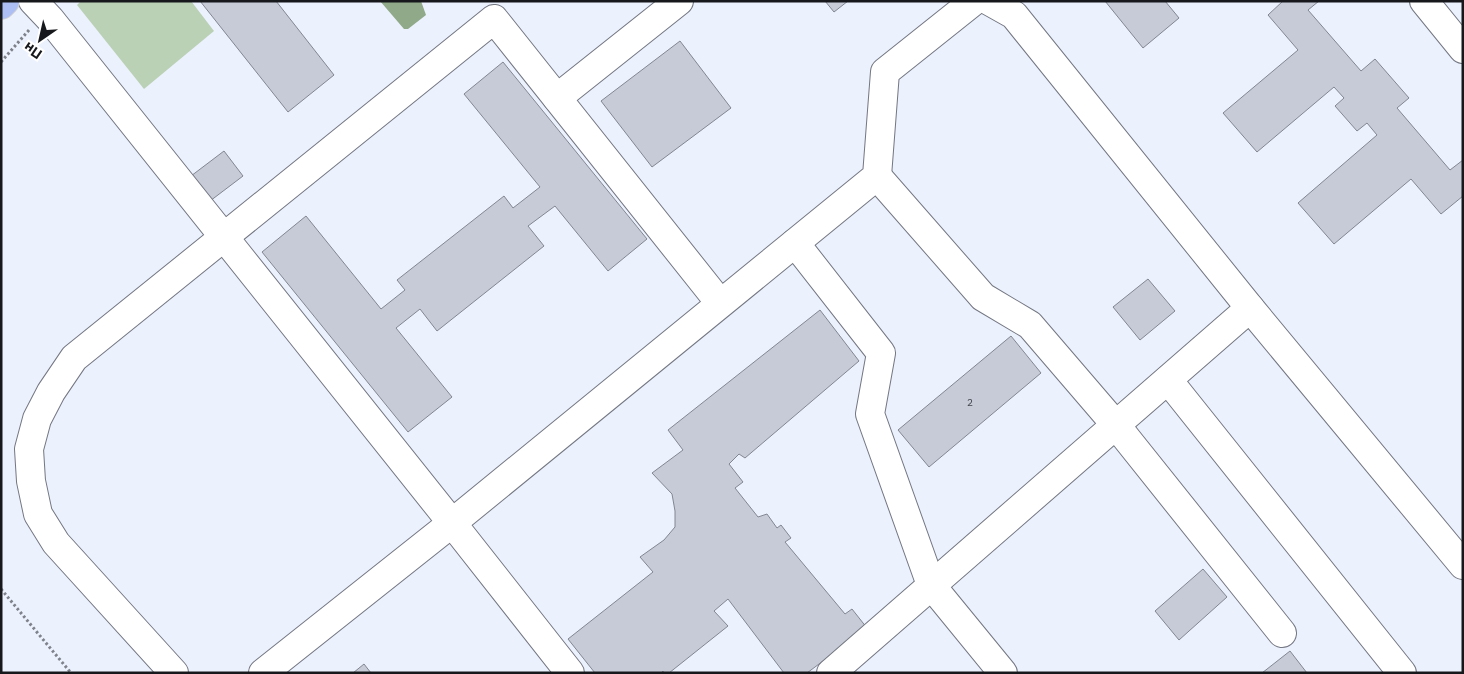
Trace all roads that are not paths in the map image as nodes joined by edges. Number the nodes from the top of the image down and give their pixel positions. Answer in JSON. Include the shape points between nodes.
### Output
{"nodes":[{"id":1,"x":5,"y":1,"type":"edge"},
{"id":2,"x":33,"y":1,"type":"edge"},
{"id":3,"x":679,"y":1,"type":"edge"},
{"id":4,"x":974,"y":1,"type":"edge"},
{"id":5,"x":989,"y":1,"type":"edge"},
{"id":6,"x":1424,"y":1,"type":"edge"},
{"id":7,"x":1,"y":5,"type":"edge"},
{"id":8,"x":1022,"y":8,"type":"edge"},
{"id":9,"x":1463,"y":48,"type":"edge"},
{"id":10,"x":557,"y":98,"type":"junction"},
{"id":11,"x":877,"y":176,"type":"junction"},
{"id":12,"x":224,"y":237,"type":"junction"},
{"id":13,"x":795,"y":243,"type":"junction"},
{"id":14,"x":720,"y":303,"type":"junction"},
{"id":15,"x":1250,"y":308,"type":"junction"},
{"id":16,"x":1168,"y":380,"type":"junction"},
{"id":17,"x":1115,"y":424,"type":"junction"},
{"id":18,"x":452,"y":523,"type":"junction"},
{"id":19,"x":1463,"y":565,"type":"edge"},
{"id":20,"x":931,"y":585,"type":"junction"},
{"id":21,"x":1282,"y":633,"type":"dead end"},
{"id":22,"x":174,"y":673,"type":"edge"},
{"id":23,"x":263,"y":673,"type":"edge"},
{"id":24,"x":570,"y":673,"type":"edge"},
{"id":25,"x":831,"y":673,"type":"edge"},
{"id":26,"x":1003,"y":673,"type":"edge"},
{"id":27,"x":1402,"y":673,"type":"edge"}],
"edges":[{"from":1,"to":7,"type":"main road"},
{"from":2,"to":12,"type":"lane"},
{"from":3,"to":10,"type":"lane"},
{"from":4,"to":11,"type":"lane","via":[[885,72]]},
{"from":5,"to":8,"type":"lane"},
{"from":6,"to":9,"type":"lane"},
{"from":8,"to":15,"type":"lane"},
{"from":10,"to":12,"type":"lane","via":[[494,18]]},
{"from":10,"to":14,"type":"lane"},
{"from":11,"to":13,"type":"lane"},
{"from":11,"to":17,"type":"lane","via":[[983,297],[1030,325]]},
{"from":12,"to":18,"type":"lane"},
{"from":12,"to":22,"type":"lane","via":[[74,358],[37,419],[29,450],[30,481],[38,514],[56,543]]},
{"from":13,"to":14,"type":"lane"},
{"from":13,"to":20,"type":"lane","via":[[881,353],[870,414]]},
{"from":14,"to":18,"type":"lane"},
{"from":15,"to":16,"type":"lane"},
{"from":15,"to":19,"type":"lane"},
{"from":16,"to":17,"type":"lane"},
{"from":16,"to":27,"type":"lane"},
{"from":17,"to":20,"type":"lane"},
{"from":17,"to":21,"type":"lane"},
{"from":18,"to":23,"type":"lane"},
{"from":18,"to":24,"type":"lane"},
{"from":20,"to":25,"type":"lane"},
{"from":20,"to":26,"type":"lane"}]}
